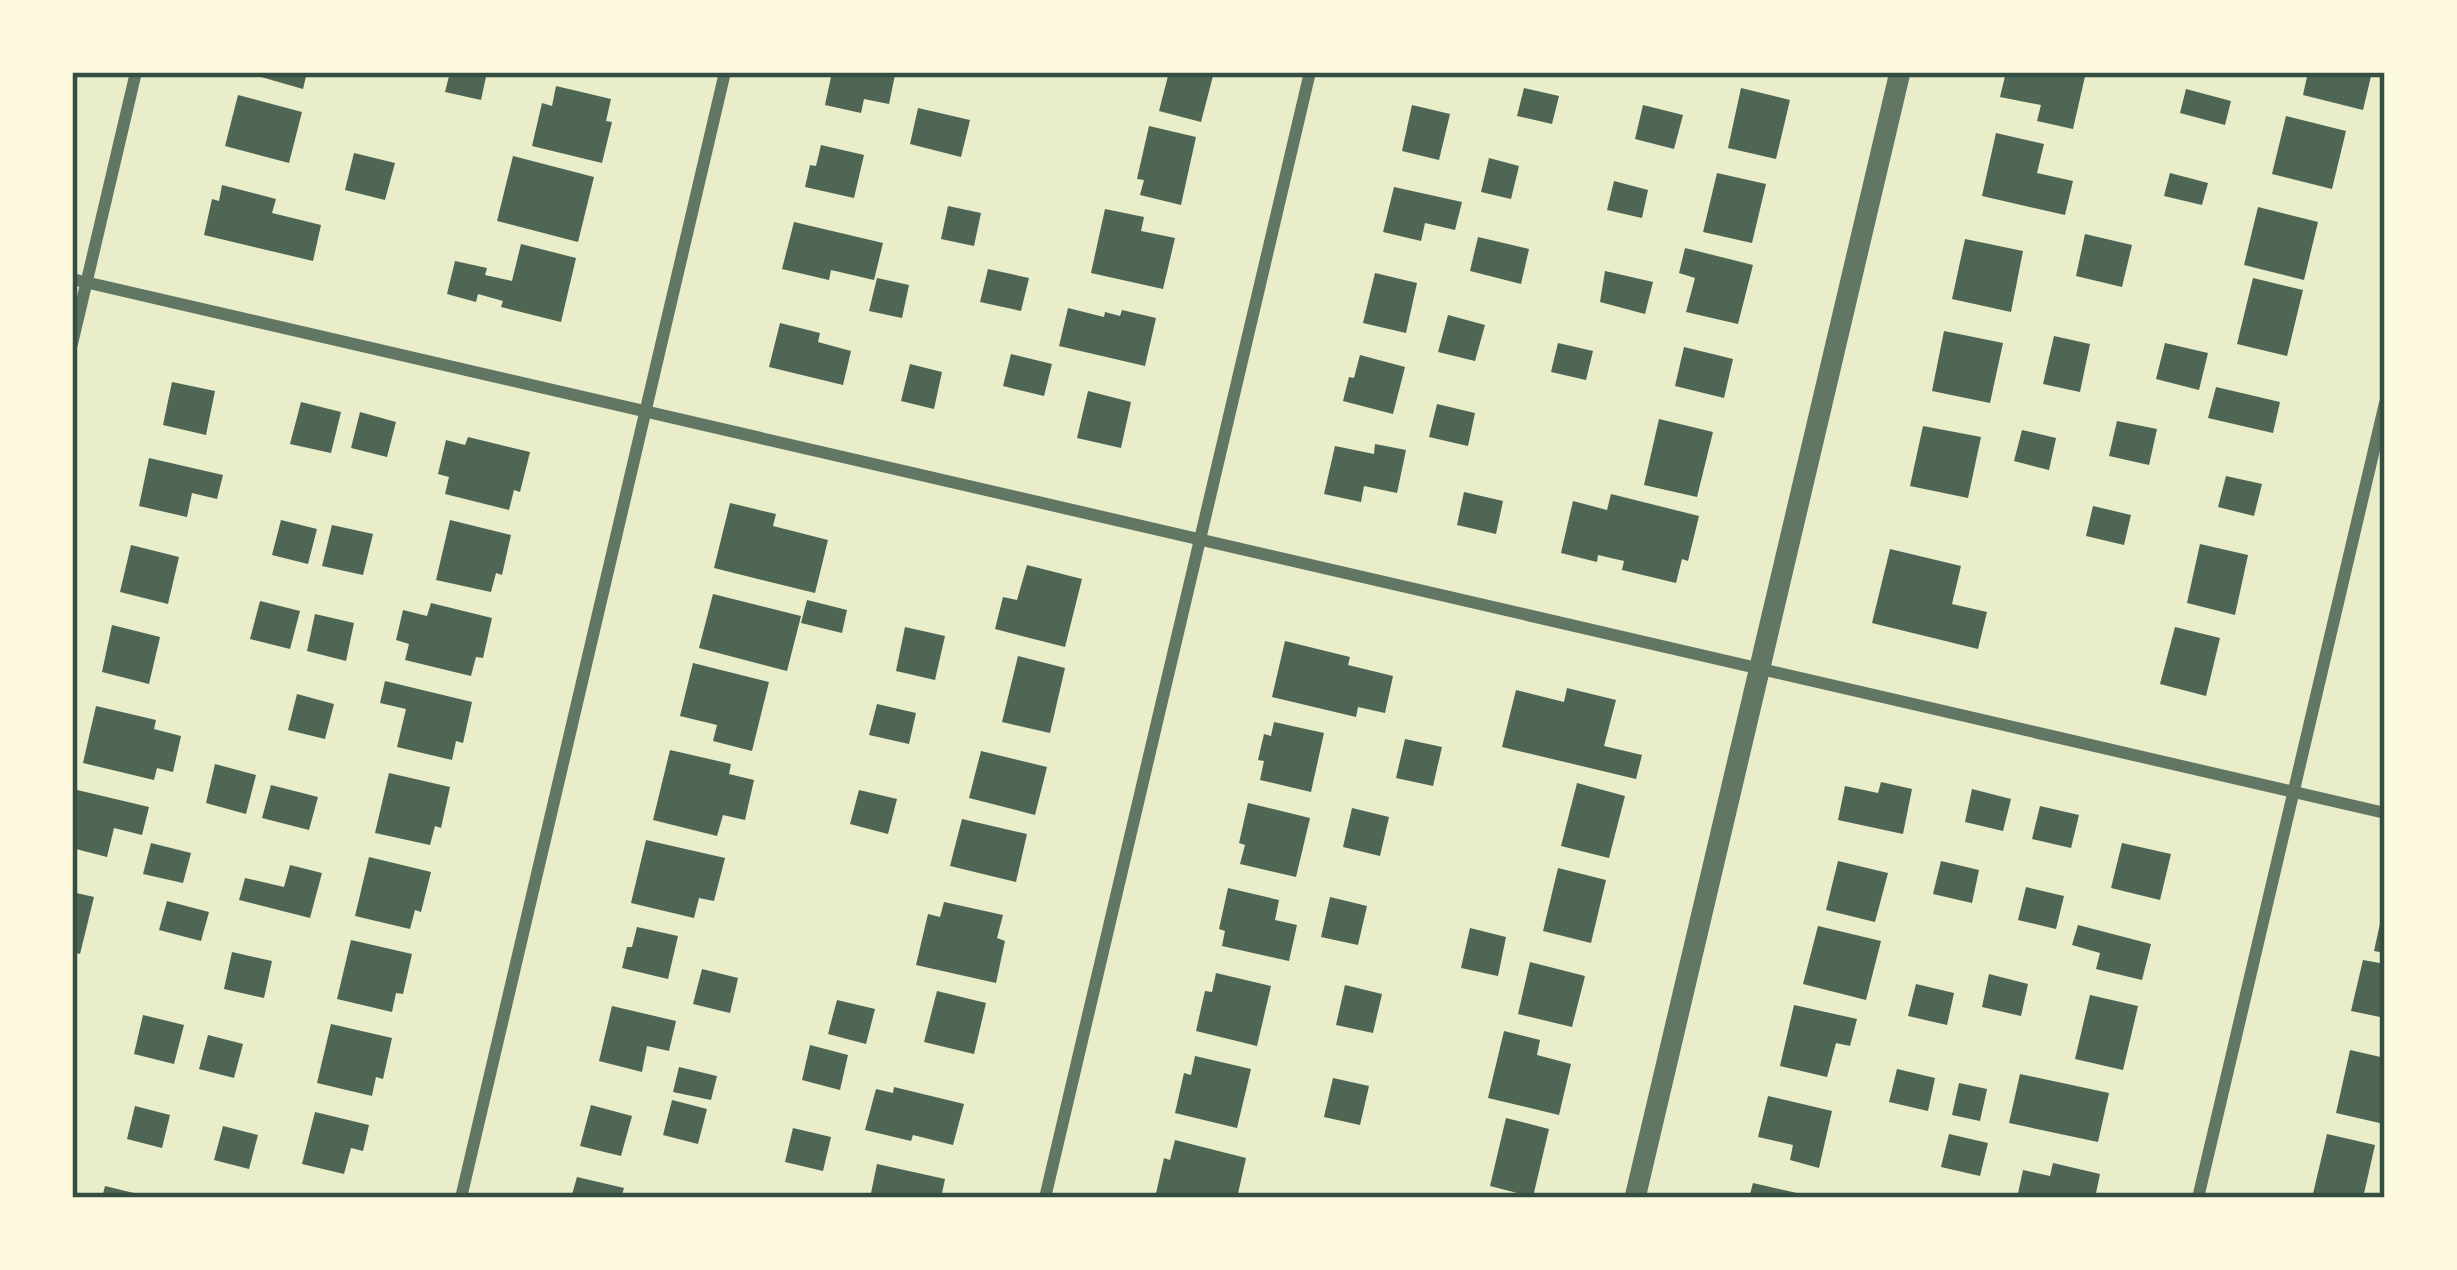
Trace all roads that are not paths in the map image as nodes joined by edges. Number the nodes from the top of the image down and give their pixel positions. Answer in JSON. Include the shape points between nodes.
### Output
{"nodes":[{"id":1,"x":136,"y":72,"type":"edge"},
{"id":2,"x":725,"y":72,"type":"edge"},
{"id":3,"x":1310,"y":72,"type":"edge"},
{"id":4,"x":1900,"y":72,"type":"edge"},
{"id":5,"x":79,"y":281,"type":"edge"},
{"id":6,"x":72,"y":344,"type":"edge"},
{"id":7,"x":2385,"y":404,"type":"edge"},
{"id":8,"x":646,"y":410,"type":"junction"},
{"id":9,"x":1200,"y":538,"type":"junction"},
{"id":10,"x":1760,"y":668,"type":"junction"},
{"id":11,"x":2294,"y":792,"type":"junction"},
{"id":12,"x":2385,"y":813,"type":"edge"},
{"id":13,"x":460,"y":1198,"type":"edge"},
{"id":14,"x":1045,"y":1198,"type":"edge"},
{"id":15,"x":1635,"y":1198,"type":"edge"},
{"id":16,"x":2198,"y":1198,"type":"edge"}],
"edges":[{"from":1,"to":5,"type":"street"},
{"from":2,"to":8,"type":"street"},
{"from":3,"to":9,"type":"street"},
{"from":4,"to":10,"type":"street"},
{"from":5,"to":6,"type":"street"},
{"from":5,"to":8,"type":"street"},
{"from":7,"to":11,"type":"street"},
{"from":8,"to":9,"type":"street"},
{"from":8,"to":13,"type":"street"},
{"from":9,"to":10,"type":"street"},
{"from":9,"to":14,"type":"street"},
{"from":10,"to":11,"type":"street"},
{"from":10,"to":15,"type":"street"},
{"from":11,"to":12,"type":"street"},
{"from":11,"to":16,"type":"street"}]}
